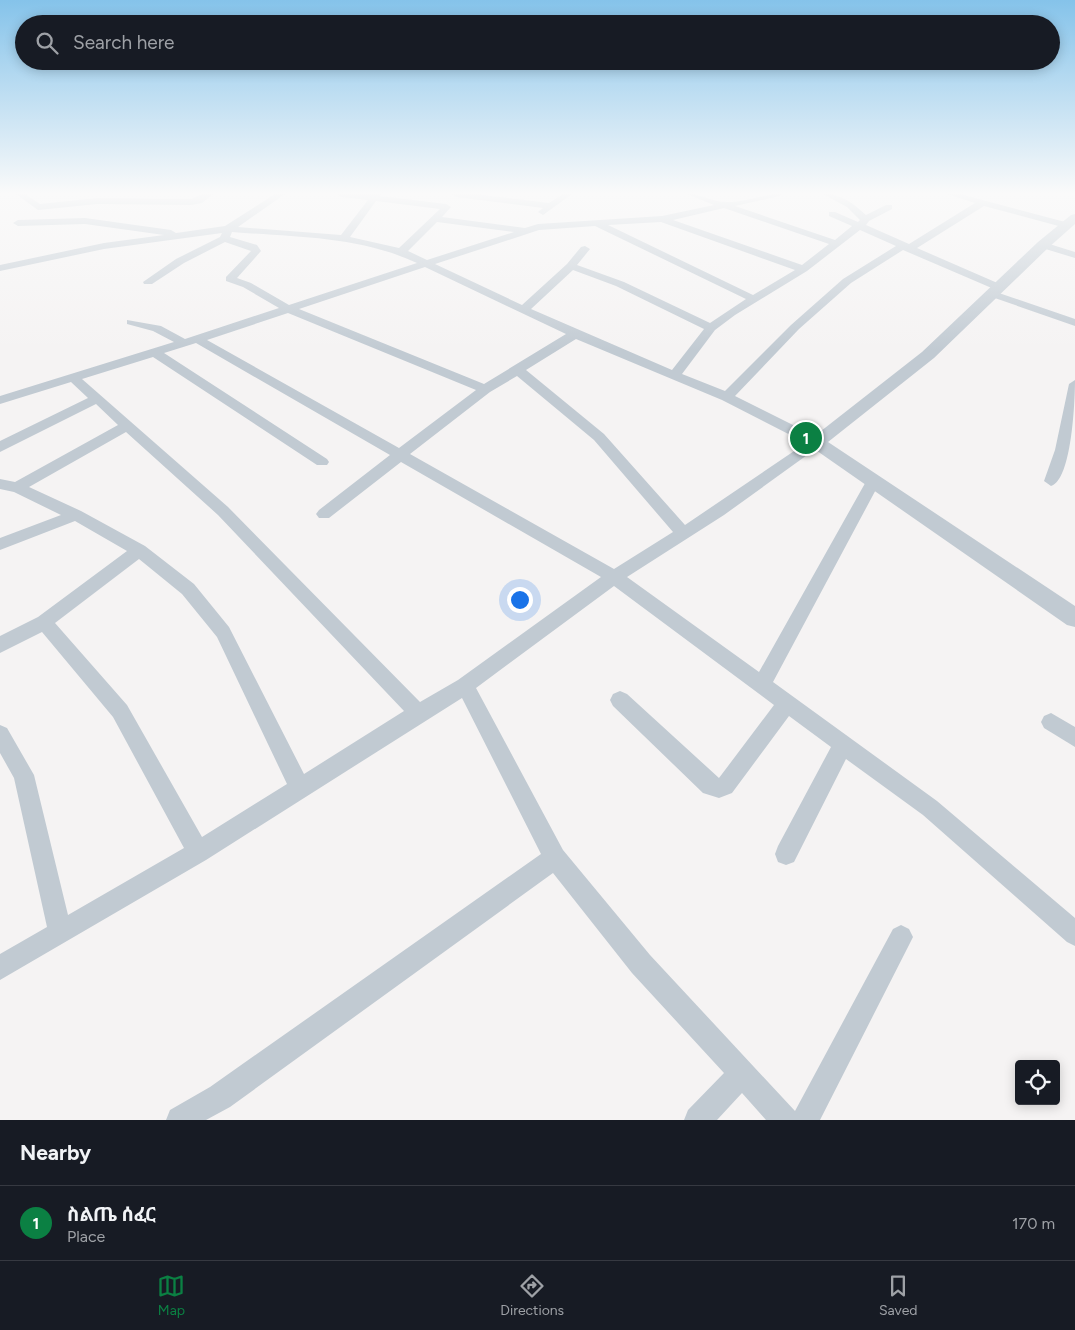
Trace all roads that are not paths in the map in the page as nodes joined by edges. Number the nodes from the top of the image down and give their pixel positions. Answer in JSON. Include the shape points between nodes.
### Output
{"nodes":[{"id":1,"x":103,"y":246,"type":"edge"},
{"id":2,"x":205,"y":246,"type":"edge"},
{"id":3,"x":249,"y":246,"type":"edge"},
{"id":4,"x":378,"y":246,"type":"edge"},
{"id":5,"x":407,"y":246,"type":"edge"},
{"id":6,"x":477,"y":246,"type":"edge"},
{"id":7,"x":644,"y":246,"type":"edge"},
{"id":8,"x":739,"y":246,"type":"edge"},
{"id":9,"x":830,"y":246,"type":"edge"},
{"id":10,"x":902,"y":246,"type":"edge"},
{"id":11,"x":908,"y":246,"type":"edge"},
{"id":12,"x":1042,"y":246,"type":"edge"},
{"id":13,"x":1047,"y":246,"type":"edge"},
{"id":14,"x":905,"y":248,"type":"junction"},
{"id":15,"x":585,"y":249,"type":"dead end"},
{"id":16,"x":401,"y":252,"type":"junction"},
{"id":17,"x":1075,"y":255,"type":"edge"},
{"id":18,"x":426,"y":263,"type":"junction"},
{"id":19,"x":571,"y":266,"type":"junction"},
{"id":20,"x":0,"y":268,"type":"edge"},
{"id":21,"x":803,"y":269,"type":"junction"},
{"id":22,"x":148,"y":282,"type":"dead end"},
{"id":23,"x":996,"y":290,"type":"junction"},
{"id":24,"x":754,"y":299,"type":"junction"},
{"id":25,"x":288,"y":308,"type":"junction"},
{"id":26,"x":523,"y":310,"type":"junction"},
{"id":27,"x":131,"y":322,"type":"dead end"},
{"id":28,"x":1075,"y":323,"type":"edge"},
{"id":29,"x":711,"y":328,"type":"junction"},
{"id":30,"x":575,"y":334,"type":"junction"},
{"id":31,"x":191,"y":341,"type":"junction"},
{"id":32,"x":154,"y":352,"type":"junction"},
{"id":33,"x":518,"y":370,"type":"junction"},
{"id":34,"x":674,"y":375,"type":"junction"},
{"id":35,"x":73,"y":377,"type":"junction"},
{"id":36,"x":1075,"y":384,"type":"edge"},
{"id":37,"x":485,"y":388,"type":"junction"},
{"id":38,"x":727,"y":397,"type":"junction"},
{"id":39,"x":96,"y":399,"type":"junction"},
{"id":40,"x":0,"y":400,"type":"edge"},
{"id":41,"x":127,"y":426,"type":"junction"},
{"id":42,"x":816,"y":442,"type":"junction"},
{"id":43,"x":0,"y":447,"type":"edge"},
{"id":44,"x":1069,"y":452,"type":"edge"},
{"id":45,"x":402,"y":454,"type":"junction"},
{"id":46,"x":322,"y":462,"type":"dead end"},
{"id":47,"x":1051,"y":480,"type":"dead end"},
{"id":48,"x":873,"y":482,"type":"junction"},
{"id":49,"x":0,"y":484,"type":"edge"},
{"id":50,"x":17,"y":487,"type":"junction"},
{"id":51,"x":324,"y":514,"type":"dead end"},
{"id":52,"x":76,"y":515,"type":"junction"},
{"id":53,"x":684,"y":534,"type":"junction"},
{"id":54,"x":0,"y":544,"type":"edge"},
{"id":55,"x":139,"y":550,"type":"junction"},
{"id":56,"x":614,"y":577,"type":"junction"},
{"id":57,"x":1075,"y":618,"type":"edge"},
{"id":58,"x":44,"y":622,"type":"junction"},
{"id":59,"x":0,"y":645,"type":"edge"},
{"id":60,"x":762,"y":685,"type":"junction"},
{"id":61,"x":465,"y":686,"type":"junction"},
{"id":62,"x":620,"y":700,"type":"dead end"},
{"id":63,"x":787,"y":703,"type":"junction"},
{"id":64,"x":418,"y":713,"type":"junction"},
{"id":65,"x":1051,"y":722,"type":"dead end"},
{"id":66,"x":0,"y":734,"type":"edge"},
{"id":67,"x":1075,"y":738,"type":"edge"},
{"id":68,"x":844,"y":743,"type":"junction"},
{"id":69,"x":300,"y":788,"type":"junction"},
{"id":70,"x":198,"y":852,"type":"junction"},
{"id":71,"x":786,"y":854,"type":"dead end"},
{"id":72,"x":555,"y":858,"type":"junction"},
{"id":73,"x":60,"y":931,"type":"junction"},
{"id":74,"x":1075,"y":934,"type":"edge"},
{"id":75,"x":901,"y":937,"type":"dead end"},
{"id":76,"x":0,"y":968,"type":"edge"},
{"id":77,"x":741,"y":1074,"type":"junction"},
{"id":78,"x":180,"y":1120,"type":"edge"},
{"id":79,"x":698,"y":1120,"type":"edge"},
{"id":80,"x":785,"y":1120,"type":"edge"},
{"id":81,"x":805,"y":1120,"type":"edge"}],
"edges":[{"from":1,"to":20,"type":"street"},
{"from":2,"to":22,"type":"street"},
{"from":3,"to":25,"type":"street","via":[[256,251],[230,279]]},
{"from":4,"to":16,"type":"street"},
{"from":5,"to":16,"type":"street"},
{"from":6,"to":18,"type":"street"},
{"from":7,"to":24,"type":"street"},
{"from":8,"to":21,"type":"street"},
{"from":9,"to":21,"type":"street"},
{"from":10,"to":14,"type":"street"},
{"from":11,"to":14,"type":"street"},
{"from":12,"to":23,"type":"street"},
{"from":13,"to":17,"type":"street"},
{"from":14,"to":23,"type":"street"},
{"from":14,"to":38,"type":"street","via":[[847,281]]},
{"from":15,"to":19,"type":"street"},
{"from":16,"to":18,"type":"street"},
{"from":18,"to":25,"type":"street"},
{"from":18,"to":26,"type":"street"},
{"from":19,"to":26,"type":"street"},
{"from":19,"to":29,"type":"street","via":[[620,284]]},
{"from":21,"to":24,"type":"street"},
{"from":23,"to":28,"type":"street"},
{"from":23,"to":42,"type":"street","via":[[928,355]]},
{"from":24,"to":29,"type":"street"},
{"from":25,"to":31,"type":"street"},
{"from":25,"to":37,"type":"street"},
{"from":26,"to":30,"type":"street"},
{"from":27,"to":31,"type":"street"},
{"from":29,"to":34,"type":"street"},
{"from":30,"to":33,"type":"street"},
{"from":30,"to":34,"type":"street"},
{"from":31,"to":32,"type":"street"},
{"from":31,"to":45,"type":"street"},
{"from":32,"to":35,"type":"street"},
{"from":32,"to":46,"type":"street"},
{"from":33,"to":37,"type":"street"},
{"from":33,"to":53,"type":"street","via":[[599,437]]},
{"from":34,"to":38,"type":"street"},
{"from":35,"to":39,"type":"street"},
{"from":35,"to":40,"type":"street"},
{"from":36,"to":44,"type":"street"},
{"from":37,"to":45,"type":"street"},
{"from":38,"to":42,"type":"street"},
{"from":39,"to":41,"type":"street"},
{"from":39,"to":43,"type":"street"},
{"from":41,"to":50,"type":"street"},
{"from":41,"to":64,"type":"street","via":[[223,511]]},
{"from":42,"to":48,"type":"street"},
{"from":42,"to":53,"type":"street"},
{"from":44,"to":47,"type":"street"},
{"from":45,"to":51,"type":"street"},
{"from":45,"to":56,"type":"street"},
{"from":48,"to":57,"type":"street"},
{"from":48,"to":60,"type":"street"},
{"from":49,"to":50,"type":"street"},
{"from":50,"to":52,"type":"street"},
{"from":52,"to":54,"type":"street"},
{"from":52,"to":55,"type":"street"},
{"from":53,"to":56,"type":"street"},
{"from":55,"to":58,"type":"street"},
{"from":55,"to":69,"type":"street","via":[[188,588],[223,632]]},
{"from":56,"to":60,"type":"street"},
{"from":56,"to":61,"type":"street"},
{"from":58,"to":59,"type":"street"},
{"from":58,"to":70,"type":"street","via":[[120,711]]},
{"from":60,"to":63,"type":"street"},
{"from":61,"to":64,"type":"street"},
{"from":61,"to":72,"type":"street","via":[[502,751]]},
{"from":62,"to":63,"type":"street","via":[[710,786],[719,788],[725,786]]},
{"from":63,"to":68,"type":"street"},
{"from":64,"to":69,"type":"street"},
{"from":65,"to":67,"type":"street"},
{"from":66,"to":73,"type":"street","via":[[24,774]]},
{"from":68,"to":71,"type":"street"},
{"from":68,"to":74,"type":"street","via":[[930,808]]},
{"from":69,"to":70,"type":"street"},
{"from":70,"to":73,"type":"street"},
{"from":72,"to":77,"type":"street","via":[[641,964]]},
{"from":72,"to":78,"type":"street","via":[[220,1097]]},
{"from":73,"to":76,"type":"street"},
{"from":75,"to":81,"type":"street"},
{"from":77,"to":79,"type":"street"},
{"from":77,"to":80,"type":"street"}]}
